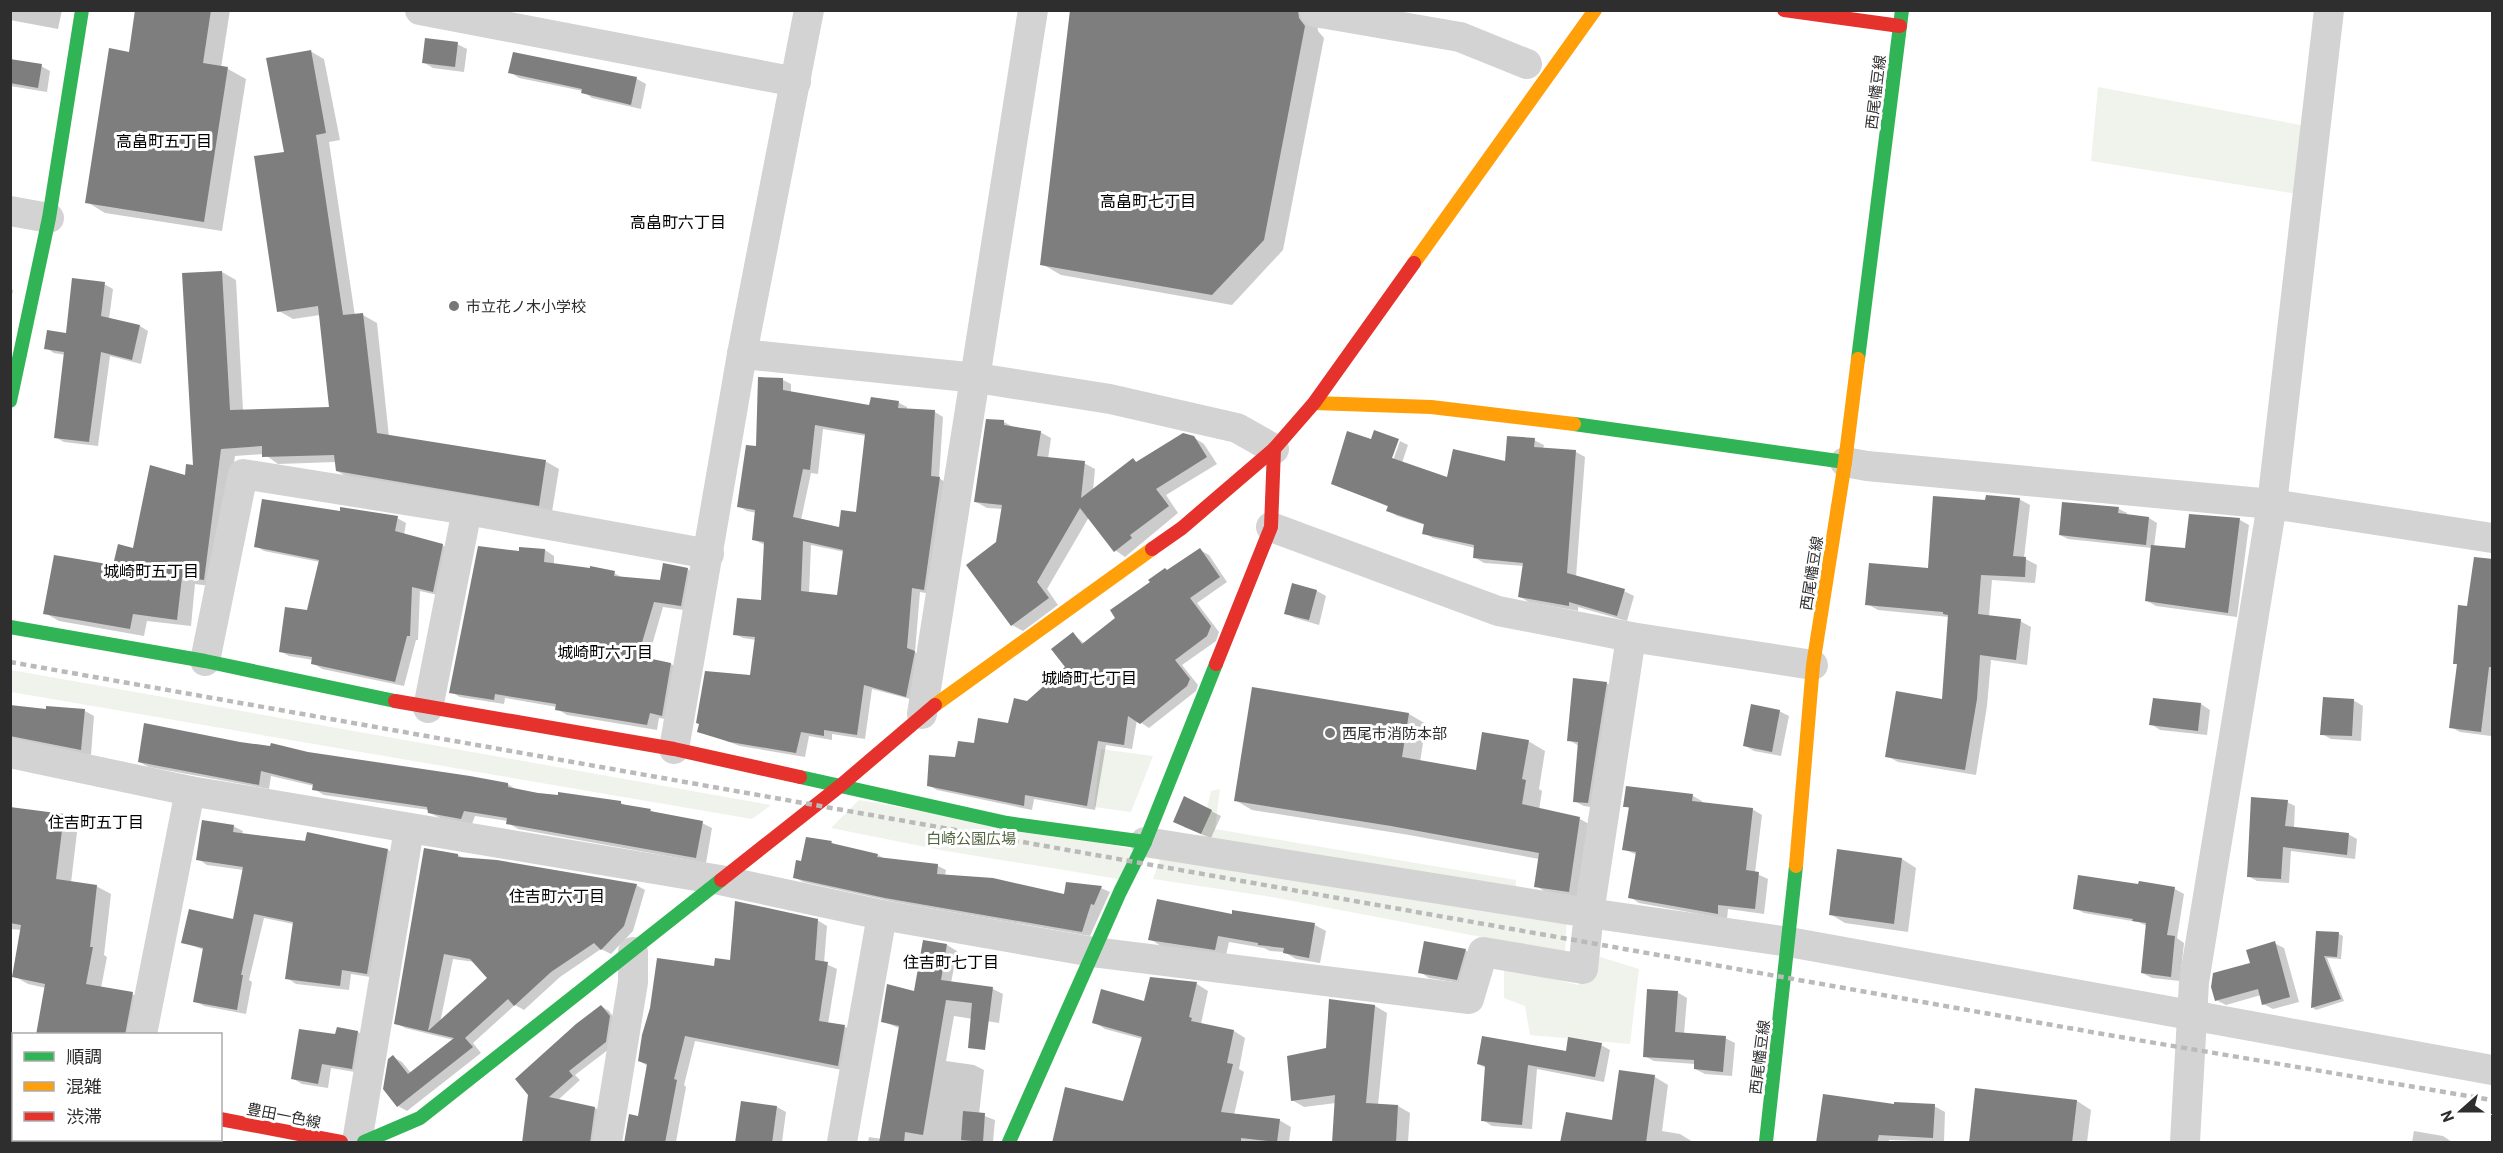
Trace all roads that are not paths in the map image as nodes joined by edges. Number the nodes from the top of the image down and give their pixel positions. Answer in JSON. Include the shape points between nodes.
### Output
{"nodes":[{"id":1,"x":82,"y":10,"type":"edge"},
{"id":2,"x":420,"y":10,"type":"edge"},
{"id":3,"x":809,"y":10,"type":"edge"},
{"id":4,"x":1033,"y":10,"type":"edge"},
{"id":5,"x":1595,"y":10,"type":"edge"},
{"id":6,"x":1784,"y":10,"type":"edge"},
{"id":7,"x":1902,"y":10,"type":"edge"},
{"id":8,"x":2329,"y":10,"type":"edge"},
{"id":9,"x":1315,"y":12,"type":"edge"},
{"id":10,"x":1900,"y":26,"type":"junction"},
{"id":11,"x":1527,"y":64,"type":"dead end"},
{"id":12,"x":796,"y":82,"type":"junction"},
{"id":13,"x":10,"y":211,"type":"edge"},
{"id":14,"x":49,"y":218,"type":"junction"},
{"id":15,"x":742,"y":354,"type":"junction"},
{"id":16,"x":977,"y":378,"type":"junction"},
{"id":17,"x":10,"y":401,"type":"edge"},
{"id":18,"x":1314,"y":403,"type":"junction"},
{"id":19,"x":1274,"y":448,"type":"junction"},
{"id":20,"x":1845,"y":462,"type":"junction"},
{"id":21,"x":2272,"y":504,"type":"junction"},
{"id":22,"x":467,"y":510,"type":"junction"},
{"id":23,"x":1271,"y":527,"type":"junction"},
{"id":24,"x":2493,"y":537,"type":"edge"},
{"id":25,"x":709,"y":554,"type":"junction"},
{"id":26,"x":10,"y":627,"type":"edge"},
{"id":27,"x":1631,"y":636,"type":"junction"},
{"id":28,"x":205,"y":661,"type":"junction"},
{"id":29,"x":1813,"y":665,"type":"junction"},
{"id":30,"x":428,"y":708,"type":"junction"},
{"id":31,"x":922,"y":714,"type":"junction"},
{"id":32,"x":674,"y":749,"type":"junction"},
{"id":33,"x":10,"y":753,"type":"edge"},
{"id":34,"x":840,"y":786,"type":"junction"},
{"id":35,"x":190,"y":791,"type":"junction"},
{"id":36,"x":409,"y":829,"type":"junction"},
{"id":37,"x":1145,"y":843,"type":"junction"},
{"id":38,"x":720,"y":880,"type":"junction"},
{"id":39,"x":1589,"y":913,"type":"junction"},
{"id":40,"x":882,"y":915,"type":"junction"},
{"id":41,"x":1789,"y":942,"type":"junction"},
{"id":42,"x":633,"y":952,"type":"junction"},
{"id":43,"x":1093,"y":952,"type":"junction"},
{"id":44,"x":2191,"y":1016,"type":"junction"},
{"id":45,"x":142,"y":1033,"type":"edge"},
{"id":46,"x":2493,"y":1070,"type":"edge"},
{"id":47,"x":222,"y":1119,"type":"edge"},
{"id":48,"x":341,"y":1143,"type":"edge"},
{"id":49,"x":357,"y":1143,"type":"edge"},
{"id":50,"x":364,"y":1143,"type":"edge"},
{"id":51,"x":607,"y":1143,"type":"edge"},
{"id":52,"x":842,"y":1143,"type":"edge"},
{"id":53,"x":1009,"y":1143,"type":"edge"},
{"id":54,"x":1766,"y":1143,"type":"edge"},
{"id":55,"x":2186,"y":1143,"type":"edge"}],
"edges":[{"from":1,"to":14,"type":"street"},
{"from":2,"to":12,"type":"street"},
{"from":3,"to":12,"type":"street"},
{"from":4,"to":16,"type":"street"},
{"from":5,"to":18,"type":"street"},
{"from":6,"to":10,"type":"street"},
{"from":7,"to":10,"type":"street","name":"西尾幡豆線"},
{"from":8,"to":21,"type":"street"},
{"from":9,"to":11,"type":"street","via":[[1460,37]]},
{"from":10,"to":20,"type":"street","name":"西尾幡豆線"},
{"from":12,"to":15,"type":"street"},
{"from":13,"to":14,"type":"street"},
{"from":14,"to":17,"type":"street"},
{"from":15,"to":16,"type":"street"},
{"from":15,"to":25,"type":"street"},
{"from":16,"to":19,"type":"street","via":[[1110,399],[1238,428]]},
{"from":16,"to":31,"type":"street"},
{"from":18,"to":19,"type":"street"},
{"from":18,"to":20,"type":"street","via":[[1431,407]]},
{"from":19,"to":23,"type":"street"},
{"from":19,"to":31,"type":"street","via":[[1182,528]]},
{"from":20,"to":21,"type":"street"},
{"from":20,"to":29,"type":"street","name":"西尾幡豆線"},
{"from":21,"to":24,"type":"street"},
{"from":21,"to":44,"type":"street"},
{"from":22,"to":25,"type":"street"},
{"from":22,"to":28,"type":"street","via":[[243,474]]},
{"from":22,"to":30,"type":"street"},
{"from":23,"to":27,"type":"street","via":[[1498,611]]},
{"from":23,"to":37,"type":"street"},
{"from":25,"to":32,"type":"street"},
{"from":26,"to":28,"type":"street"},
{"from":27,"to":29,"type":"street"},
{"from":27,"to":39,"type":"street"},
{"from":28,"to":30,"type":"street"},
{"from":29,"to":41,"type":"street","name":"西尾幡豆線"},
{"from":30,"to":32,"type":"street"},
{"from":31,"to":34,"type":"street"},
{"from":32,"to":34,"type":"street"},
{"from":33,"to":35,"type":"street"},
{"from":34,"to":37,"type":"street","via":[[1006,823]]},
{"from":34,"to":38,"type":"street"},
{"from":35,"to":36,"type":"street"},
{"from":35,"to":45,"type":"street"},
{"from":36,"to":38,"type":"street"},
{"from":36,"to":49,"type":"street"},
{"from":37,"to":39,"type":"street"},
{"from":37,"to":43,"type":"street"},
{"from":38,"to":40,"type":"street"},
{"from":38,"to":42,"type":"street"},
{"from":39,"to":41,"type":"street"},
{"from":39,"to":43,"type":"street","via":[[1583,969],[1483,952],[1469,999]]},
{"from":40,"to":43,"type":"street"},
{"from":40,"to":52,"type":"street"},
{"from":41,"to":44,"type":"street"},
{"from":41,"to":54,"type":"street","name":"西尾幡豆線"},
{"from":42,"to":50,"type":"street","via":[[420,1118]]},
{"from":42,"to":51,"type":"street","via":[[633,982]]},
{"from":43,"to":53,"type":"street"},
{"from":44,"to":46,"type":"street"},
{"from":44,"to":55,"type":"street"},
{"from":47,"to":48,"type":"street","name":"豊田一色線"}]}
